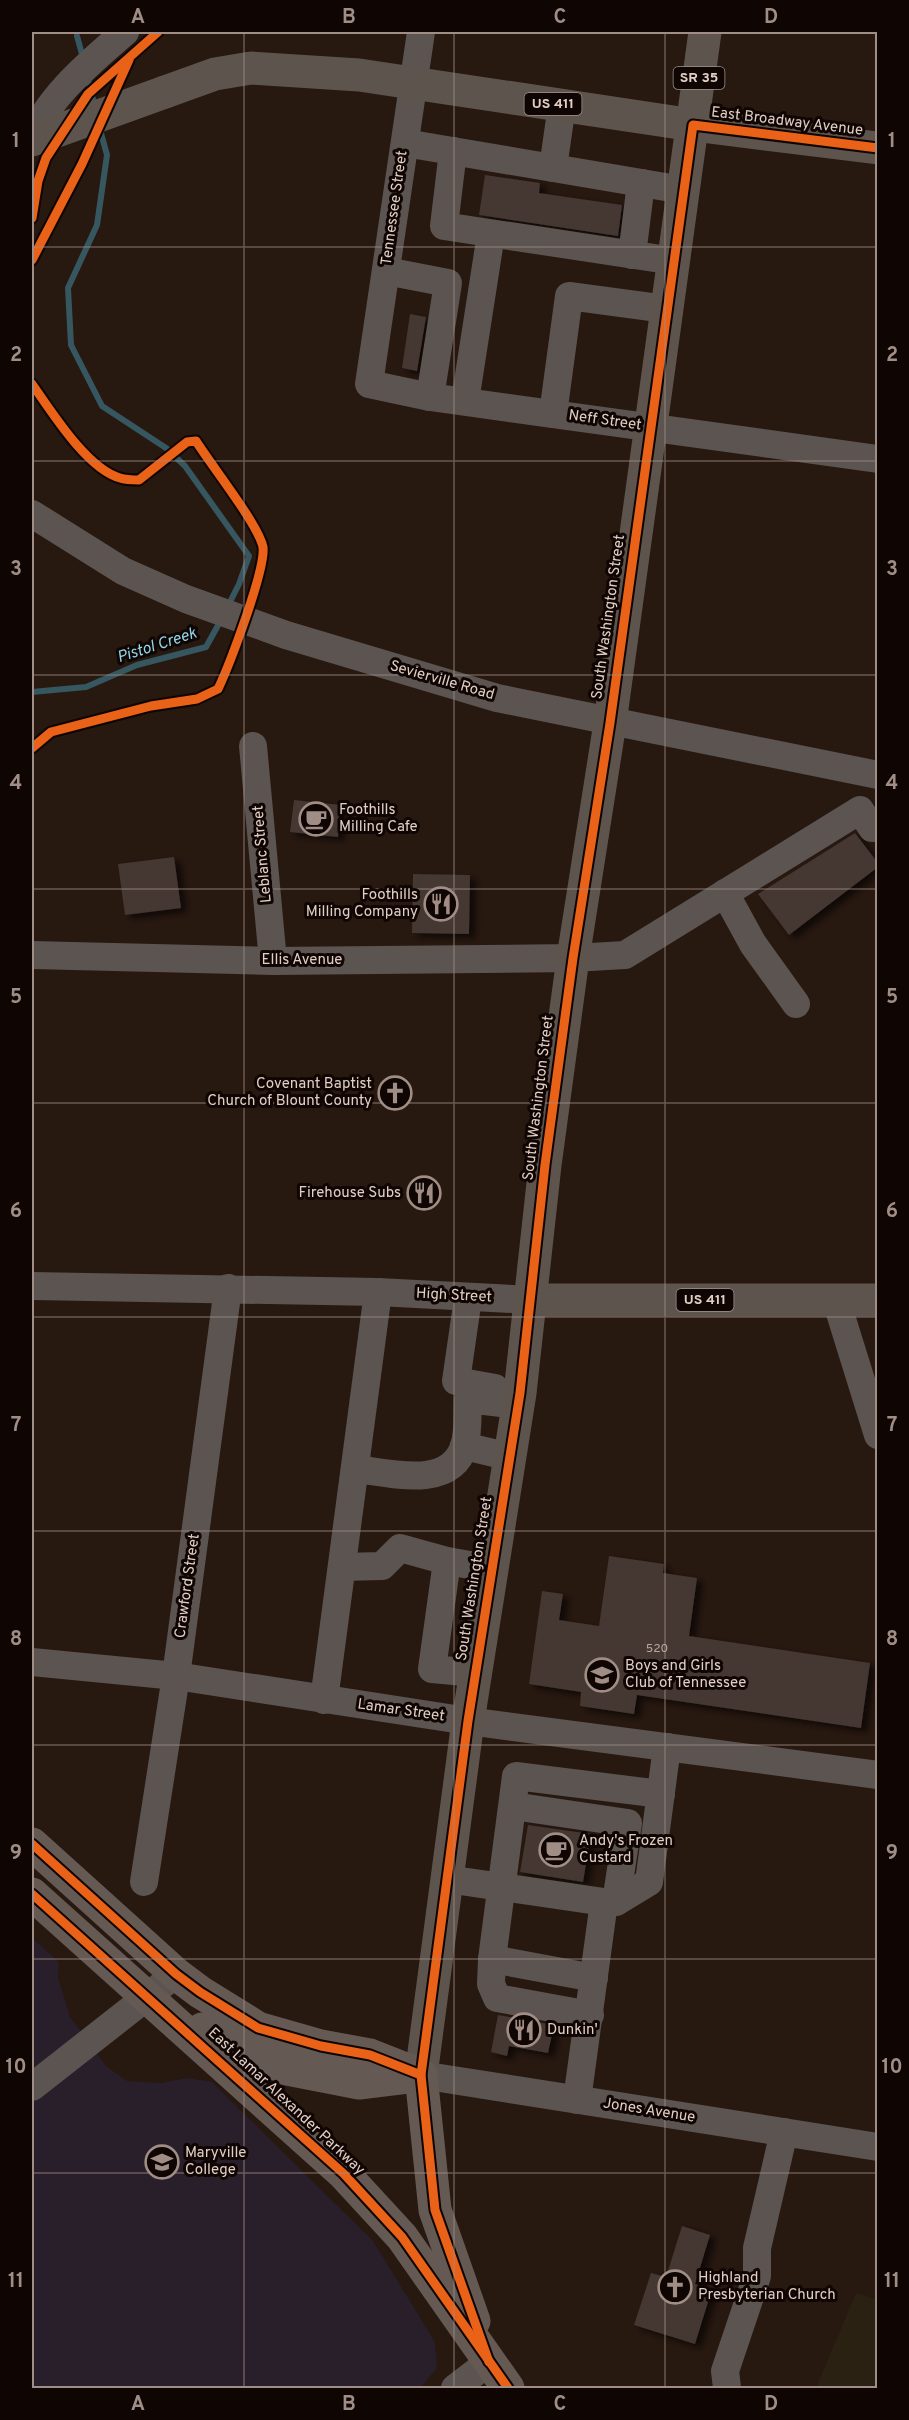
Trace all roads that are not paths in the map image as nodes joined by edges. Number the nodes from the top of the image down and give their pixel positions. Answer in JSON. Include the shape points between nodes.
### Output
{"nodes":[{"id":1,"x":125,"y":32,"type":"edge"},
{"id":2,"x":421,"y":32,"type":"edge"},
{"id":3,"x":705,"y":32,"type":"edge"},
{"id":4,"x":414,"y":82,"type":"junction"},
{"id":5,"x":562,"y":105,"type":"junction"},
{"id":6,"x":693,"y":125,"type":"junction"},
{"id":7,"x":32,"y":141,"type":"edge"},
{"id":8,"x":405,"y":143,"type":"junction"},
{"id":9,"x":878,"y":148,"type":"edge"},
{"id":10,"x":453,"y":151,"type":"junction"},
{"id":11,"x":552,"y":168,"type":"junction"},
{"id":12,"x":641,"y":183,"type":"junction"},
{"id":13,"x":683,"y":190,"type":"junction"},
{"id":14,"x":491,"y":234,"type":"junction"},
{"id":15,"x":632,"y":255,"type":"junction"},
{"id":16,"x":674,"y":261,"type":"junction"},
{"id":17,"x":386,"y":271,"type":"junction"},
{"id":18,"x":666,"y":309,"type":"junction"},
{"id":19,"x":369,"y":384,"type":"joint"},
{"id":20,"x":430,"y":396,"type":"junction"},
{"id":21,"x":465,"y":401,"type":"junction"},
{"id":22,"x":553,"y":414,"type":"junction"},
{"id":23,"x":650,"y":428,"type":"junction"},
{"id":24,"x":878,"y":459,"type":"edge"},
{"id":25,"x":32,"y":494,"type":"edge"},
{"id":26,"x":32,"y":514,"type":"edge"},
{"id":27,"x":70,"y":538,"type":"junction"},
{"id":28,"x":610,"y":723,"type":"junction"},
{"id":29,"x":253,"y":746,"type":"dead end"},
{"id":30,"x":878,"y":775,"type":"edge"},
{"id":31,"x":878,"y":825,"type":"edge"},
{"id":32,"x":725,"y":893,"type":"junction"},
{"id":33,"x":32,"y":955,"type":"edge"},
{"id":34,"x":573,"y":958,"type":"junction"},
{"id":35,"x":273,"y":961,"type":"junction"},
{"id":36,"x":796,"y":1004,"type":"dead end"},
{"id":37,"x":32,"y":1286,"type":"edge"},
{"id":38,"x":228,"y":1288,"type":"junction"},
{"id":39,"x":378,"y":1292,"type":"junction"},
{"id":40,"x":468,"y":1298,"type":"junction"},
{"id":41,"x":878,"y":1299,"type":"edge"},
{"id":42,"x":532,"y":1300,"type":"junction"},
{"id":43,"x":836,"y":1300,"type":"junction"},
{"id":44,"x":518,"y":1399,"type":"junction"},
{"id":45,"x":878,"y":1435,"type":"edge"},
{"id":46,"x":464,"y":1446,"type":"junction"},
{"id":47,"x":510,"y":1457,"type":"junction"},
{"id":48,"x":356,"y":1469,"type":"junction"},
{"id":49,"x":447,"y":1561,"type":"junction"},
{"id":50,"x":342,"y":1567,"type":"junction"},
{"id":51,"x":493,"y":1569,"type":"junction"},
{"id":52,"x":32,"y":1662,"type":"edge"},
{"id":53,"x":475,"y":1673,"type":"junction"},
{"id":54,"x":176,"y":1676,"type":"junction"},
{"id":55,"x":324,"y":1700,"type":"junction"},
{"id":56,"x":468,"y":1721,"type":"junction"},
{"id":57,"x":667,"y":1747,"type":"junction"},
{"id":58,"x":878,"y":1775,"type":"edge"},
{"id":59,"x":661,"y":1794,"type":"junction"},
{"id":60,"x":513,"y":1806,"type":"junction"},
{"id":61,"x":32,"y":1844,"type":"edge"},
{"id":62,"x":447,"y":1879,"type":"junction"},
{"id":63,"x":144,"y":1882,"type":"dead end"},
{"id":64,"x":503,"y":1887,"type":"junction"},
{"id":65,"x":32,"y":1894,"type":"edge"},
{"id":66,"x":610,"y":1902,"type":"junction"},
{"id":67,"x":492,"y":1959,"type":"junction"},
{"id":68,"x":176,"y":1974,"type":"junction"},
{"id":69,"x":594,"y":1978,"type":"junction"},
{"id":70,"x":148,"y":1997,"type":"junction"},
{"id":71,"x":590,"y":2015,"type":"junction"},
{"id":72,"x":421,"y":2075,"type":"junction"},
{"id":73,"x":32,"y":2087,"type":"edge"},
{"id":74,"x":577,"y":2100,"type":"junction"},
{"id":75,"x":784,"y":2132,"type":"junction"},
{"id":76,"x":877,"y":2141,"type":"edge"},
{"id":77,"x":489,"y":2362,"type":"junction"},
{"id":78,"x":455,"y":2388,"type":"edge"},
{"id":79,"x":508,"y":2388,"type":"edge"},
{"id":80,"x":727,"y":2388,"type":"edge"}],
"edges":[{"from":1,"to":7,"type":"street","via":[[56,100],[34,131]]},
{"from":2,"to":4,"type":"street","name":"Tennessee Street"},
{"from":3,"to":6,"type":"main road","number":"SR 35"},
{"from":4,"to":5,"type":"main road","name":"East Broadway Avenue","number":"US 411"},
{"from":4,"to":7,"type":"main road","name":"East Broadway Avenue","number":"US 411","bridge":true,"via":[[251,68],[215,74]]},
{"from":4,"to":8,"type":"street","name":"Tennessee Street"},
{"from":5,"to":6,"type":"main road","name":"East Broadway Avenue","number":"US 411"},
{"from":5,"to":11,"type":"street"},
{"from":6,"to":9,"type":"main road","name":"East Broadway Avenue"},
{"from":6,"to":13,"type":"main road","name":"South Washington Street"},
{"from":8,"to":10,"type":"street"},
{"from":8,"to":17,"type":"street","name":"Tennessee Street"},
{"from":10,"to":11,"type":"street"},
{"from":10,"to":14,"type":"street","via":[[444,226]]},
{"from":11,"to":12,"type":"street"},
{"from":12,"to":13,"type":"street"},
{"from":12,"to":15,"type":"street"},
{"from":13,"to":16,"type":"main road","name":"South Washington Street"},
{"from":14,"to":15,"type":"street"},
{"from":14,"to":21,"type":"street"},
{"from":15,"to":16,"type":"street"},
{"from":16,"to":18,"type":"main road","name":"South Washington Street"},
{"from":17,"to":19,"type":"street","name":"Tennessee Street"},
{"from":17,"to":20,"type":"street","via":[[448,283]]},
{"from":18,"to":22,"type":"street","via":[[569,296]]},
{"from":18,"to":23,"type":"main road","name":"South Washington Street"},
{"from":19,"to":20,"type":"street","name":"Neff Street"},
{"from":20,"to":21,"type":"street","name":"Neff Street"},
{"from":21,"to":22,"type":"street","name":"Neff Street"},
{"from":22,"to":23,"type":"street","name":"Neff Street"},
{"from":23,"to":24,"type":"street","name":"Neff Street"},
{"from":23,"to":28,"type":"main road","name":"South Washington Street"},
{"from":25,"to":27,"type":"street"},
{"from":26,"to":27,"type":"street","name":"Sevierville Road"},
{"from":27,"to":28,"type":"street","name":"Sevierville Road","via":[[123,571],[286,635],[497,698]]},
{"from":28,"to":30,"type":"street","name":"Sevierville Road"},
{"from":28,"to":34,"type":"main road","name":"South Washington Street"},
{"from":29,"to":35,"type":"street","name":"Leblanc Street"},
{"from":31,"to":32,"type":"street","name":"Ellis Avenue","via":[[872,828],[860,810]]},
{"from":32,"to":34,"type":"street","name":"Ellis Avenue","via":[[624,955]]},
{"from":32,"to":36,"type":"street","via":[[753,944]]},
{"from":33,"to":35,"type":"street","name":"Ellis Avenue"},
{"from":34,"to":35,"type":"street","name":"Ellis Avenue"},
{"from":34,"to":42,"type":"main road","name":"South Washington Street","via":[[545,1165]]},
{"from":37,"to":38,"type":"street","name":"High Street"},
{"from":38,"to":39,"type":"street","name":"High Street"},
{"from":38,"to":54,"type":"street","name":"Crawford Street"},
{"from":39,"to":40,"type":"street","name":"High Street"},
{"from":39,"to":48,"type":"street"},
{"from":40,"to":42,"type":"street","name":"High Street"},
{"from":40,"to":44,"type":"street","via":[[456,1381]]},
{"from":41,"to":43,"type":"main road","name":"High Street","number":"US 411"},
{"from":42,"to":43,"type":"main road","name":"High Street","number":"US 411"},
{"from":42,"to":44,"type":"main road","name":"South Washington Street"},
{"from":43,"to":45,"type":"street"},
{"from":44,"to":46,"type":"street","via":[[468,1399]]},
{"from":44,"to":47,"type":"main road","name":"South Washington Street"},
{"from":46,"to":47,"type":"street"},
{"from":46,"to":48,"type":"street","via":[[454,1465],[428,1476]]},
{"from":47,"to":51,"type":"main road","name":"South Washington Street"},
{"from":48,"to":50,"type":"street"},
{"from":49,"to":50,"type":"street","via":[[400,1548],[382,1566]]},
{"from":49,"to":51,"type":"street"},
{"from":49,"to":53,"type":"street","via":[[432,1670]]},
{"from":50,"to":55,"type":"street"},
{"from":51,"to":53,"type":"main road","name":"South Washington Street"},
{"from":52,"to":54,"type":"street","name":"Lamar Street"},
{"from":53,"to":56,"type":"main road","name":"South Washington Street"},
{"from":54,"to":55,"type":"street","name":"Lamar Street"},
{"from":54,"to":63,"type":"street","name":"Crawford Street"},
{"from":55,"to":56,"type":"street","name":"Lamar Street"},
{"from":56,"to":57,"type":"street","name":"Lamar Street"},
{"from":56,"to":62,"type":"main road","name":"South Washington Street"},
{"from":57,"to":58,"type":"street","name":"Lamar Street"},
{"from":57,"to":59,"type":"street"},
{"from":59,"to":60,"type":"street","via":[[516,1776]]},
{"from":59,"to":66,"type":"street","via":[[649,1882]]},
{"from":60,"to":64,"type":"street"},
{"from":60,"to":66,"type":"street","via":[[627,1823]]},
{"from":61,"to":68,"type":"highway","name":"East Lamar Alexander Parkway"},
{"from":62,"to":64,"type":"street"},
{"from":62,"to":72,"type":"main road","name":"South Washington Street"},
{"from":64,"to":66,"type":"street"},
{"from":64,"to":67,"type":"street"},
{"from":65,"to":70,"type":"highway","name":"East Lamar Alexander Parkway"},
{"from":66,"to":69,"type":"street"},
{"from":67,"to":69,"type":"street"},
{"from":67,"to":71,"type":"street","via":[[491,1984],[497,1998]]},
{"from":68,"to":70,"type":"street"},
{"from":68,"to":72,"type":"highway","name":"East Lamar Alexander Parkway","via":[[258,2028],[370,2055]]},
{"from":69,"to":71,"type":"street"},
{"from":70,"to":72,"type":"highway","name":"East Lamar Alexander Parkway","via":[[219,2040],[287,2069],[359,2083]]},
{"from":70,"to":73,"type":"street"},
{"from":70,"to":77,"type":"highway","name":"East Lamar Alexander Parkway","via":[[344,2174],[402,2237]]},
{"from":71,"to":74,"type":"street"},
{"from":72,"to":74,"type":"street","name":"Jones Avenue"},
{"from":72,"to":77,"type":"highway","name":"East Lamar Alexander Parkway","via":[[435,2210]]},
{"from":74,"to":75,"type":"street","name":"Jones Avenue"},
{"from":75,"to":76,"type":"street","name":"Jones Avenue"},
{"from":75,"to":80,"type":"street","via":[[757,2248],[757,2276],[725,2371]]},
{"from":77,"to":78,"type":"street"},
{"from":77,"to":79,"type":"highway","name":"East Lamar Alexander Parkway"}]}
